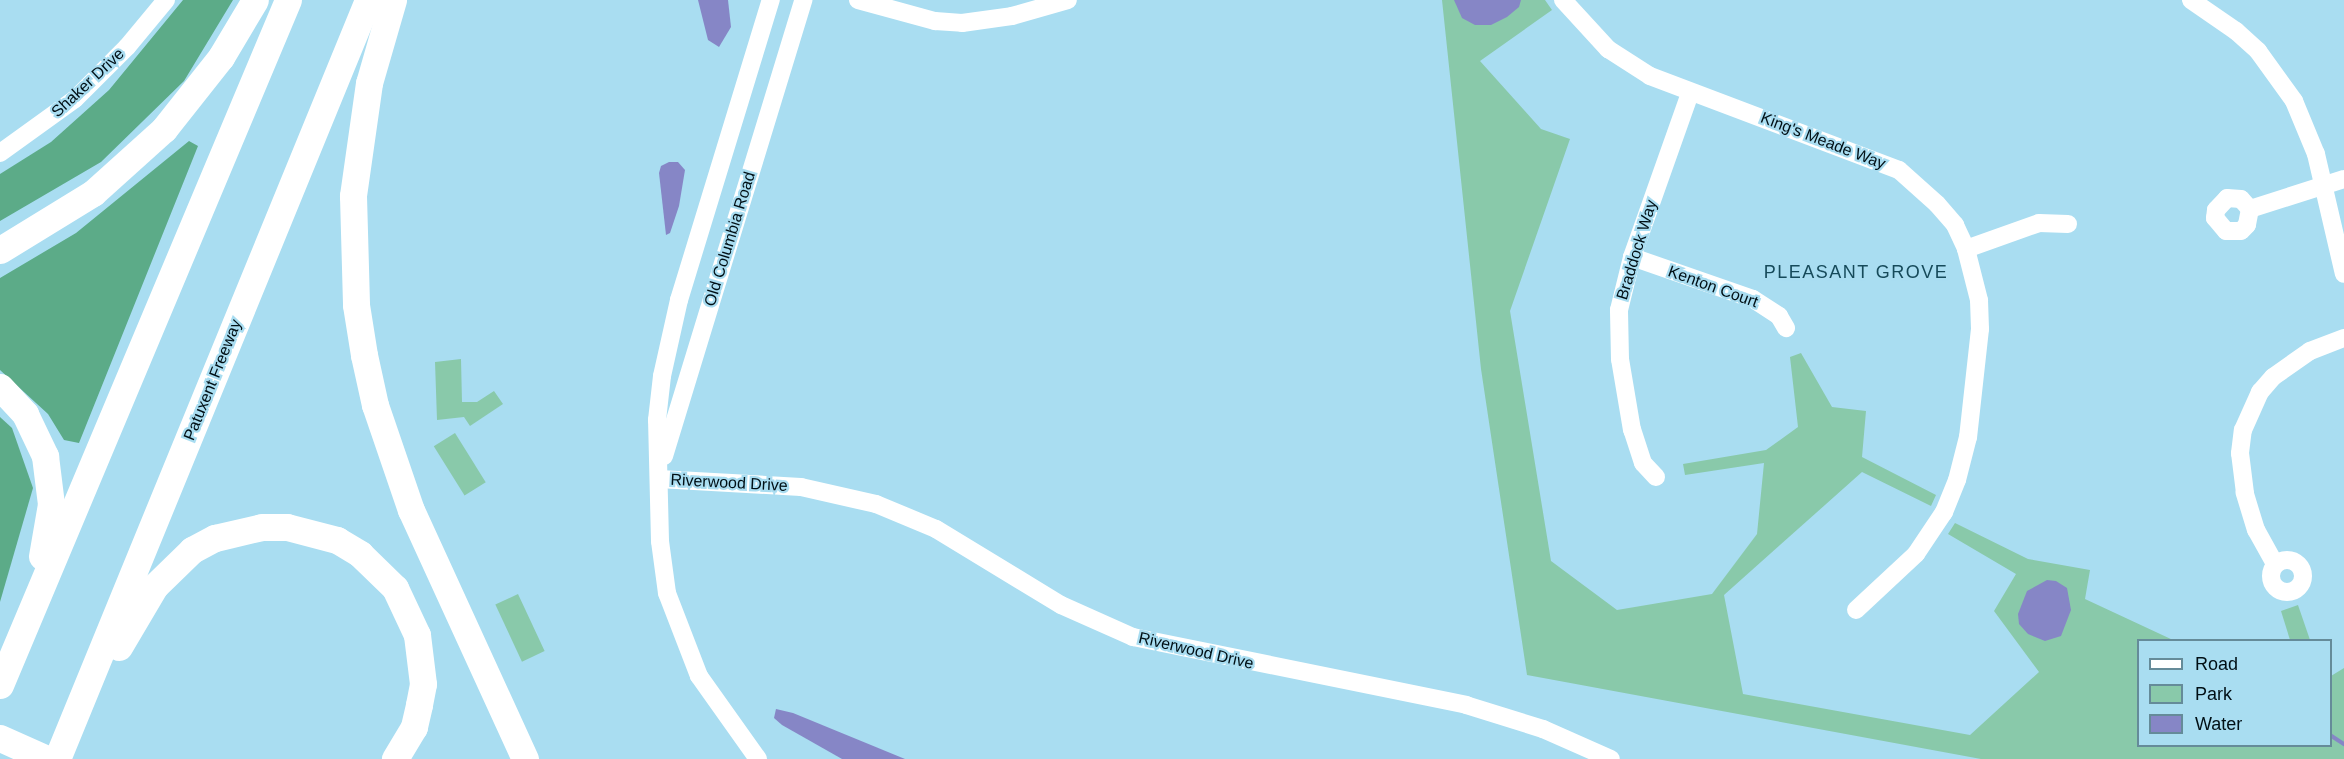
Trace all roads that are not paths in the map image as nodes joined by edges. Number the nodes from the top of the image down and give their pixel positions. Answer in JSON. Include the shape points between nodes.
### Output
{"nodes":[{"id":1,"x":166,"y":0,"type":"edge"},
{"id":2,"x":255,"y":0,"type":"edge"},
{"id":3,"x":288,"y":0,"type":"edge"},
{"id":4,"x":368,"y":0,"type":"edge"},
{"id":5,"x":393,"y":0,"type":"edge"},
{"id":6,"x":771,"y":0,"type":"edge"},
{"id":7,"x":803,"y":0,"type":"edge"},
{"id":8,"x":858,"y":0,"type":"edge"},
{"id":9,"x":1068,"y":0,"type":"edge"},
{"id":10,"x":1564,"y":0,"type":"edge"},
{"id":11,"x":2191,"y":0,"type":"edge"},
{"id":12,"x":1690,"y":93,"type":"junction"},
{"id":13,"x":0,"y":153,"type":"edge"},
{"id":14,"x":2344,"y":178,"type":"edge"},
{"id":15,"x":2323,"y":184,"type":"junction"},
{"id":16,"x":2250,"y":209,"type":"dead end"},
{"id":17,"x":2068,"y":224,"type":"dead end"},
{"id":18,"x":1966,"y":249,"type":"junction"},
{"id":19,"x":0,"y":250,"type":"edge"},
{"id":20,"x":1632,"y":257,"type":"junction"},
{"id":21,"x":2344,"y":274,"type":"edge"},
{"id":22,"x":1786,"y":328,"type":"dead end"},
{"id":23,"x":2344,"y":338,"type":"edge"},
{"id":24,"x":218,"y":369,"type":"junction"},
{"id":25,"x":0,"y":387,"type":"edge"},
{"id":26,"x":1656,"y":477,"type":"dead end"},
{"id":27,"x":659,"y":479,"type":"junction"},
{"id":28,"x":2275,"y":564,"type":"dead end"},
{"id":29,"x":1856,"y":610,"type":"dead end"},
{"id":30,"x":105,"y":672,"type":"junction"},
{"id":31,"x":4,"y":676,"type":"edge"},
{"id":32,"x":76,"y":728,"type":"junction"},
{"id":33,"x":0,"y":738,"type":"edge"},
{"id":34,"x":46,"y":759,"type":"edge"},
{"id":35,"x":57,"y":759,"type":"edge"},
{"id":36,"x":69,"y":759,"type":"edge"},
{"id":37,"x":395,"y":759,"type":"edge"},
{"id":38,"x":525,"y":759,"type":"edge"},
{"id":39,"x":758,"y":759,"type":"edge"},
{"id":40,"x":1611,"y":759,"type":"edge"}],
"edges":[{"from":1,"to":13,"type":"street","name":"Shaker Drive","via":[[127,47],[75,99]]},
{"from":2,"to":19,"type":"highway","via":[[195,94],[142,151],[60,216]]},
{"from":3,"to":31,"type":"highway"},
{"from":4,"to":24,"type":"highway","name":"Patuxent Freeway"},
{"from":5,"to":38,"type":"highway","via":[[369,83],[353,196],[356,305],[364,355],[375,405],[411,510]]},
{"from":6,"to":27,"type":"street","name":"Old Columbia Road","via":[[670,333],[657,420]]},
{"from":7,"to":27,"type":"street","name":"Old Columbia Road"},
{"from":8,"to":9,"type":"street","via":[[935,21],[962,23],[1012,16]]},
{"from":10,"to":12,"type":"street","name":"King's Meade Way","via":[[1608,49],[1650,76]]},
{"from":11,"to":15,"type":"street","via":[[2236,31],[2277,75],[2306,126]]},
{"from":12,"to":18,"type":"street","name":"King's Meade Way","via":[[1899,170],[1937,204]]},
{"from":12,"to":20,"type":"street","name":"Braddock Way"},
{"from":14,"to":15,"type":"street"},
{"from":15,"to":16,"type":"street"},
{"from":15,"to":21,"type":"street"},
{"from":17,"to":18,"type":"street","via":[[2039,223]]},
{"from":18,"to":29,"type":"street","name":"King's Meade Way","via":[[1979,300],[1980,329],[1968,437],[1958,480],[1944,512],[1916,554]]},
{"from":20,"to":22,"type":"street","name":"Kenton Court","via":[[1753,299],[1779,316]]},
{"from":20,"to":26,"type":"street","name":"Braddock Way","via":[[1619,310],[1620,359],[1637,449]]},
{"from":23,"to":28,"type":"street","via":[[2310,351],[2273,377],[2259,392],[2243,430],[2240,453],[2245,493],[2256,530]]},
{"from":24,"to":30,"type":"highway","via":[[165,526]]},
{"from":24,"to":32,"type":"highway","name":"Patuxent Freeway"},
{"from":25,"to":31,"type":"highway","via":[[35,431],[45,456],[51,504],[42,559]]},
{"from":27,"to":39,"type":"street","name":"Old Columbia Road","via":[[663,567],[677,624],[699,676]]},
{"from":27,"to":40,"type":"street","name":"Riverwood Drive","via":[[801,487],[876,504],[936,529],[1061,605],[1133,637],[1166,647],[1466,705],[1543,729]]},
{"from":30,"to":32,"type":"highway"},
{"from":30,"to":37,"type":"highway","via":[[155,586],[192,550],[215,538],[262,527],[312,532],[337,540],[379,570],[395,588],[417,635],[423,684],[414,727]]},
{"from":32,"to":35,"type":"highway","name":"Patuxent Freeway"},
{"from":32,"to":36,"type":"highway"},
{"from":33,"to":34,"type":"highway"}]}
